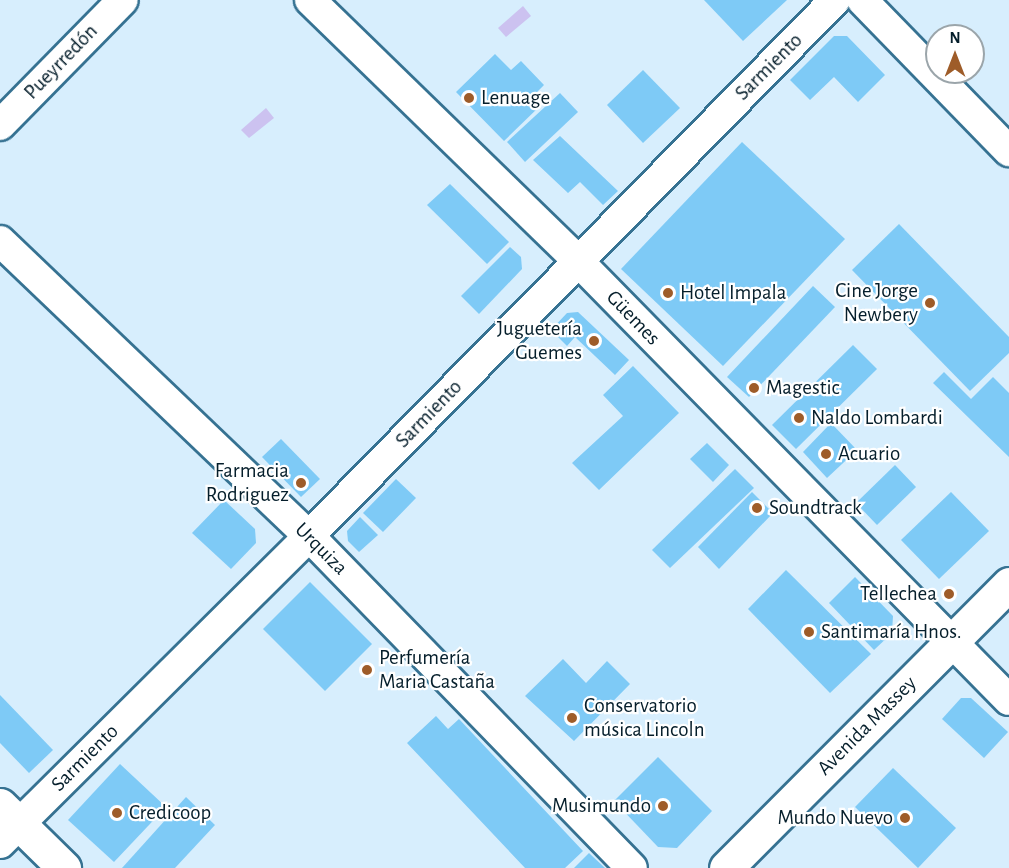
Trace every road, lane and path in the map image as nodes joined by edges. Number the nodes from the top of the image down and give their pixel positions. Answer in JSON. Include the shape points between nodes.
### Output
{"nodes":[{"id":1,"x":123,"y":0,"type":"edge"},
{"id":2,"x":310,"y":0,"type":"edge"},
{"id":3,"x":835,"y":0,"type":"edge"},
{"id":4,"x":862,"y":0,"type":"edge"},
{"id":5,"x":0,"y":125,"type":"edge"},
{"id":6,"x":1009,"y":151,"type":"edge"},
{"id":7,"x":0,"y":241,"type":"edge"},
{"id":8,"x":578,"y":261,"type":"junction"},
{"id":9,"x":309,"y":536,"type":"junction"},
{"id":10,"x":1009,"y":584,"type":"edge"},
{"id":11,"x":950,"y":643,"type":"junction"},
{"id":12,"x":1009,"y":700,"type":"edge"},
{"id":13,"x":6,"y":824,"type":"edge"},
{"id":14,"x":64,"y":868,"type":"edge"},
{"id":15,"x":632,"y":868,"type":"edge"},
{"id":16,"x":726,"y":868,"type":"edge"}],
"edges":[{"from":1,"to":5,"type":"street","name":"Pueyrredón"},
{"from":2,"to":8,"type":"street","name":"Güemes"},
{"from":3,"to":8,"type":"street","name":"Sarmiento"},
{"from":4,"to":6,"type":"street"},
{"from":7,"to":9,"type":"street","name":"Urquiza"},
{"from":8,"to":9,"type":"street","name":"Sarmiento"},
{"from":8,"to":11,"type":"street","name":"Güemes"},
{"from":9,"to":13,"type":"street","name":"Sarmiento"},
{"from":9,"to":15,"type":"street","name":"Urquiza"},
{"from":10,"to":11,"type":"main road","name":"Avenida Massey"},
{"from":11,"to":12,"type":"street","name":"Güemes"},
{"from":11,"to":16,"type":"main road","name":"Avenida Massey"},
{"from":13,"to":14,"type":"main road"}]}
